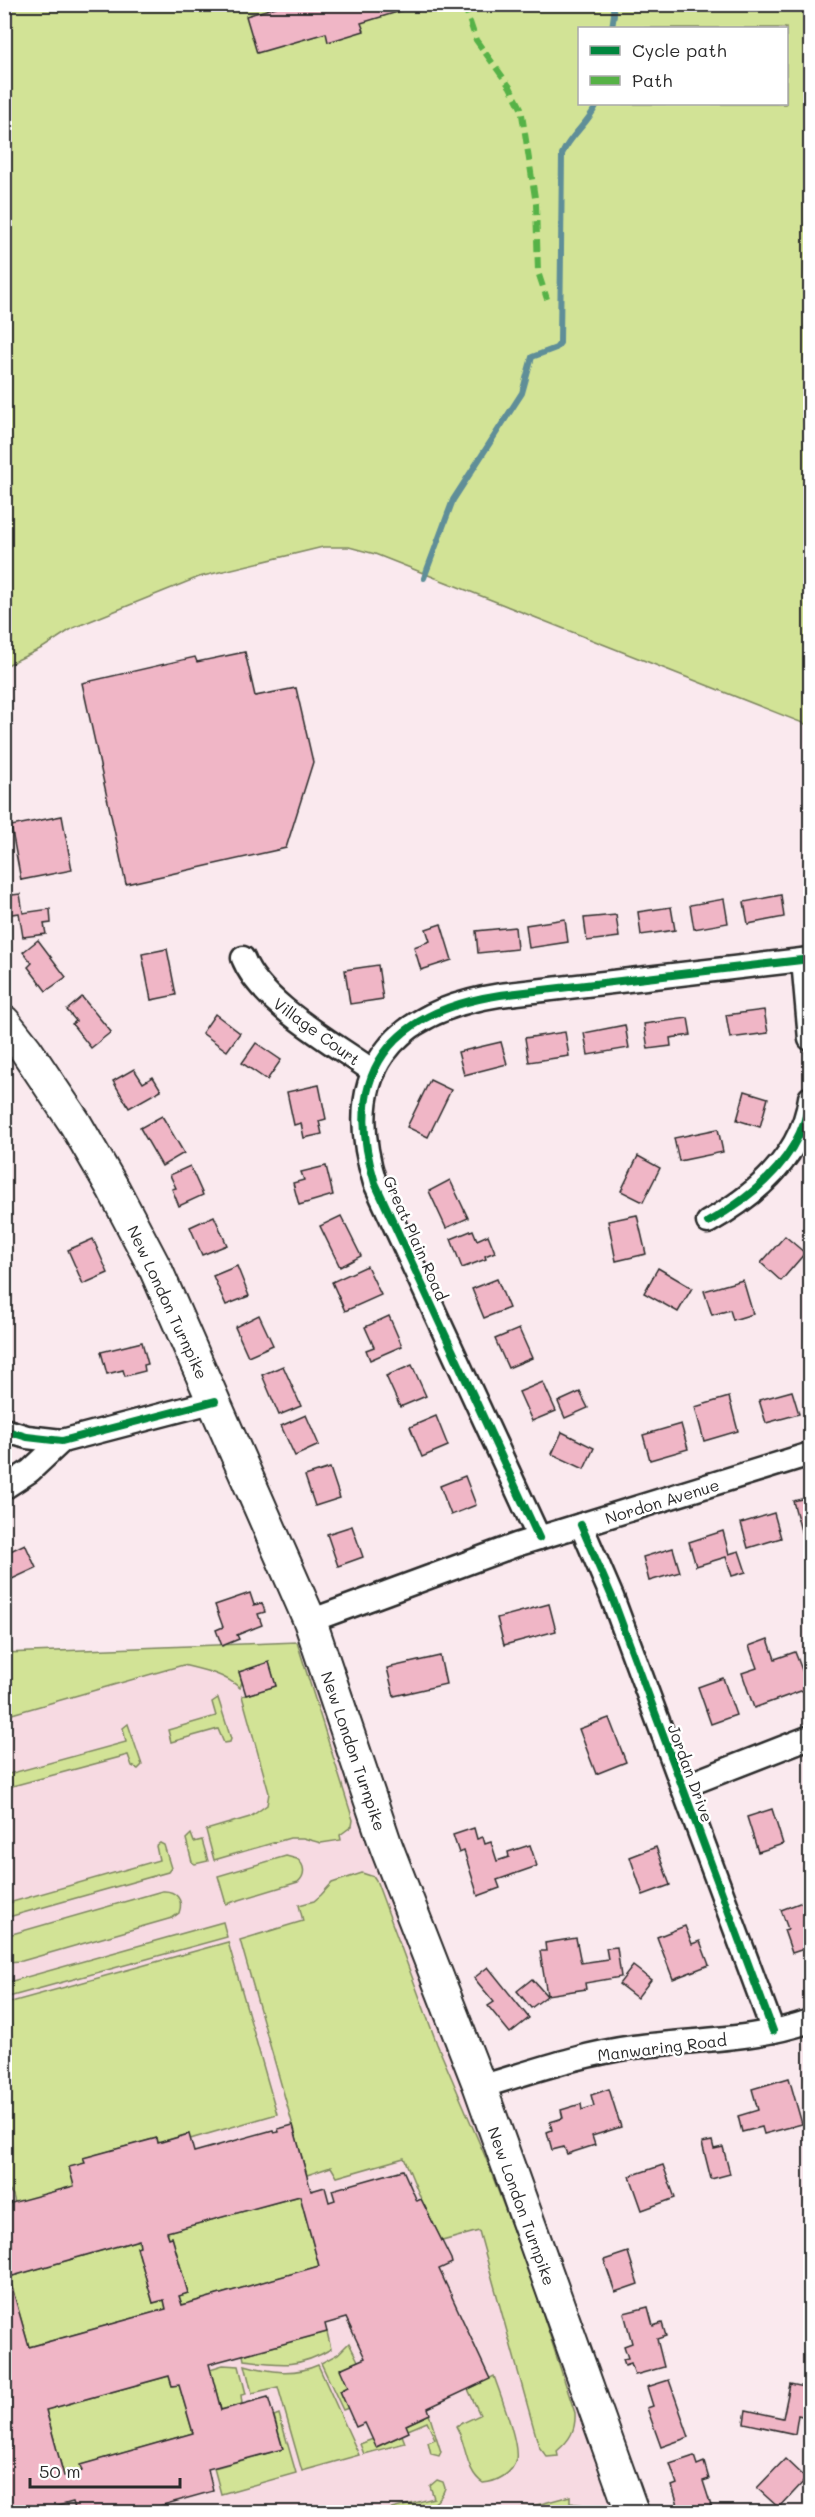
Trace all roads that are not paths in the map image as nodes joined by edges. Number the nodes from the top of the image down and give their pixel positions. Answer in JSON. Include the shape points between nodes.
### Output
{"nodes":[{"id":1,"x":243,"y":958,"type":"dead end"},
{"id":2,"x":807,"y":959,"type":"edge"},
{"id":3,"x":4,"y":1022,"type":"edge"},
{"id":4,"x":810,"y":1040,"type":"edge"},
{"id":5,"x":374,"y":1072,"type":"junction"},
{"id":6,"x":810,"y":1098,"type":"edge"},
{"id":7,"x":708,"y":1222,"type":"dead end"},
{"id":8,"x":215,"y":1401,"type":"junction"},
{"id":9,"x":4,"y":1430,"type":"edge"},
{"id":10,"x":62,"y":1441,"type":"junction"},
{"id":11,"x":810,"y":1454,"type":"edge"},
{"id":12,"x":4,"y":1488,"type":"edge"},
{"id":13,"x":581,"y":1525,"type":"junction"},
{"id":14,"x":539,"y":1538,"type":"junction"},
{"id":15,"x":310,"y":1621,"type":"junction"},
{"id":16,"x":810,"y":1737,"type":"edge"},
{"id":17,"x":682,"y":1787,"type":"junction"},
{"id":18,"x":810,"y":2021,"type":"edge"},
{"id":19,"x":773,"y":2031,"type":"junction"},
{"id":20,"x":480,"y":2087,"type":"junction"},
{"id":21,"x":632,"y":2512,"type":"edge"}],
"edges":[{"from":1,"to":5,"type":"street","name":"Village Court","via":[[272,999]]},
{"from":2,"to":4,"type":"street"},
{"from":2,"to":5,"type":"street","name":"Great Plain Road","via":[[464,1002],[409,1027],[391,1044]]},
{"from":3,"to":8,"type":"main road","name":"New London Turnpike","via":[[75,1124],[114,1190],[156,1270]]},
{"from":5,"to":14,"type":"street","name":"Great Plain Road","via":[[367,1094],[365,1123],[375,1184]]},
{"from":6,"to":7,"type":"street","via":[[802,1129],[786,1158],[760,1186]]},
{"from":8,"to":10,"type":"street"},
{"from":8,"to":15,"type":"main road","name":"New London Turnpike"},
{"from":9,"to":10,"type":"street"},
{"from":10,"to":12,"type":"street","via":[[30,1471]]},
{"from":11,"to":13,"type":"street","name":"Nordon Avenue"},
{"from":13,"to":14,"type":"street","name":"Nordon Avenue"},
{"from":13,"to":17,"type":"street","name":"Jordan Drive"},
{"from":14,"to":15,"type":"street","name":"Nordon Avenue"},
{"from":15,"to":20,"type":"main road","name":"New London Turnpike","via":[[386,1846]]},
{"from":16,"to":17,"type":"street"},
{"from":17,"to":19,"type":"street","name":"Jordan Drive"},
{"from":18,"to":19,"type":"street","name":"Manwaring Road"},
{"from":19,"to":20,"type":"street","name":"Manwaring Road","via":[[609,2051]]},
{"from":20,"to":21,"type":"main road","name":"New London Turnpike"}]}
